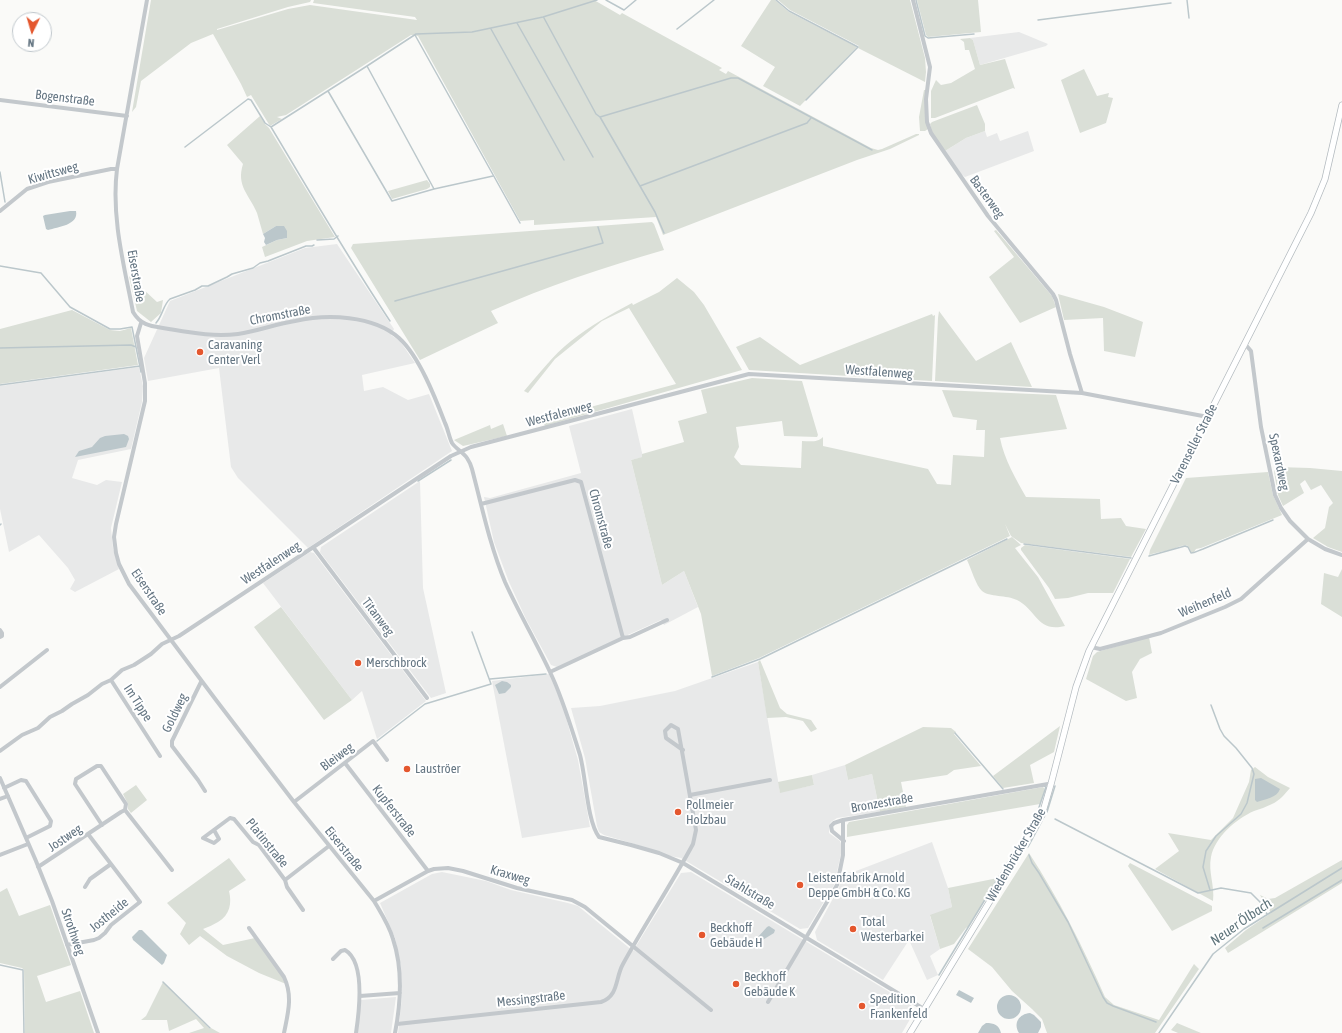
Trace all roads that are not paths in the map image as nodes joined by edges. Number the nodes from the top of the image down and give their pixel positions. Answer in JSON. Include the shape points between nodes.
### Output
{"nodes":[{"id":1,"x":147,"y":0,"type":"edge"},
{"id":2,"x":913,"y":0,"type":"edge"},
{"id":3,"x":0,"y":100,"type":"edge"},
{"id":4,"x":1342,"y":105,"type":"edge"},
{"id":5,"x":127,"y":116,"type":"junction"},
{"id":6,"x":118,"y":169,"type":"junction"},
{"id":7,"x":0,"y":211,"type":"edge"},
{"id":8,"x":142,"y":323,"type":"junction"},
{"id":9,"x":1245,"y":344,"type":"junction"},
{"id":10,"x":1082,"y":393,"type":"junction"},
{"id":11,"x":1208,"y":416,"type":"junction"},
{"id":12,"x":460,"y":451,"type":"junction"},
{"id":13,"x":481,"y":504,"type":"junction"},
{"id":14,"x":1308,"y":539,"type":"junction"},
{"id":15,"x":313,"y":547,"type":"junction"},
{"id":16,"x":1342,"y":555,"type":"edge"},
{"id":17,"x":667,"y":620,"type":"dead end"},
{"id":18,"x":0,"y":630,"type":"edge"},
{"id":19,"x":0,"y":638,"type":"edge"},
{"id":20,"x":623,"y":638,"type":"junction"},
{"id":21,"x":170,"y":640,"type":"junction"},
{"id":22,"x":1091,"y":647,"type":"junction"},
{"id":23,"x":47,"y":650,"type":"dead end"},
{"id":24,"x":550,"y":672,"type":"junction"},
{"id":25,"x":111,"y":680,"type":"junction"},
{"id":26,"x":201,"y":682,"type":"junction"},
{"id":27,"x":0,"y":687,"type":"edge"},
{"id":28,"x":427,"y":698,"type":"dead end"},
{"id":29,"x":683,"y":750,"type":"junction"},
{"id":30,"x":0,"y":751,"type":"edge"},
{"id":31,"x":160,"y":756,"type":"dead end"},
{"id":32,"x":387,"y":760,"type":"dead end"},
{"id":33,"x":345,"y":763,"type":"junction"},
{"id":34,"x":0,"y":778,"type":"edge"},
{"id":35,"x":770,"y":780,"type":"dead end"},
{"id":36,"x":1051,"y":784,"type":"junction"},
{"id":37,"x":4,"y":788,"type":"junction"},
{"id":38,"x":204,"y":791,"type":"dead end"},
{"id":39,"x":690,"y":795,"type":"junction"},
{"id":40,"x":8,"y":796,"type":"junction"},
{"id":41,"x":0,"y":799,"type":"edge"},
{"id":42,"x":294,"y":802,"type":"junction"},
{"id":43,"x":925,"y":806,"type":"joint"},
{"id":44,"x":125,"y":810,"type":"junction"},
{"id":45,"x":843,"y":820,"type":"junction"},
{"id":46,"x":102,"y":825,"type":"junction"},
{"id":47,"x":214,"y":830,"type":"dead end"},
{"id":48,"x":88,"y":834,"type":"junction"},
{"id":49,"x":26,"y":838,"type":"junction"},
{"id":50,"x":599,"y":838,"type":"joint"},
{"id":51,"x":844,"y":841,"type":"junction"},
{"id":52,"x":28,"y":844,"type":"junction"},
{"id":53,"x":329,"y":846,"type":"junction"},
{"id":54,"x":0,"y":855,"type":"edge"},
{"id":55,"x":683,"y":863,"type":"junction"},
{"id":56,"x":111,"y":864,"type":"junction"},
{"id":57,"x":38,"y":868,"type":"junction"},
{"id":58,"x":172,"y":870,"type":"dead end"},
{"id":59,"x":428,"y":870,"type":"junction"},
{"id":60,"x":284,"y":880,"type":"junction"},
{"id":61,"x":85,"y":887,"type":"dead end"},
{"id":62,"x":374,"y":901,"type":"junction"},
{"id":63,"x":303,"y":910,"type":"dead end"},
{"id":64,"x":249,"y":928,"type":"dead end"},
{"id":65,"x":806,"y":938,"type":"junction"},
{"id":66,"x":67,"y":945,"type":"junction"},
{"id":67,"x":633,"y":946,"type":"junction"},
{"id":68,"x":333,"y":959,"type":"dead end"},
{"id":69,"x":400,"y":994,"type":"junction"},
{"id":70,"x":360,"y":996,"type":"junction"},
{"id":71,"x":768,"y":1002,"type":"dead end"},
{"id":72,"x":924,"y":1009,"type":"junction"},
{"id":73,"x":711,"y":1010,"type":"dead end"},
{"id":74,"x":397,"y":1024,"type":"junction"},
{"id":75,"x":98,"y":1033,"type":"edge"},
{"id":76,"x":284,"y":1033,"type":"edge"},
{"id":77,"x":356,"y":1033,"type":"edge"},
{"id":78,"x":395,"y":1033,"type":"edge"},
{"id":79,"x":910,"y":1033,"type":"edge"}],
"edges":[{"from":1,"to":5,"type":"street","name":"Eiserstraße"},
{"from":2,"to":10,"type":"street","name":"Basterweg","via":[[930,67],[926,99],[927,122],[931,133],[988,216],[1053,294]]},
{"from":3,"to":5,"type":"street","name":"Bogenstraße"},
{"from":4,"to":9,"type":"main road","name":"Varenseller Straße","via":[[1319,197]]},
{"from":5,"to":6,"type":"street","name":"Eiserstraße"},
{"from":6,"to":7,"type":"street","name":"Kiwittsweg","via":[[48,182],[27,189]]},
{"from":6,"to":8,"type":"street","name":"Eiserstraße","via":[[115,192],[117,230],[133,312]]},
{"from":8,"to":12,"type":"street","name":"Chromstraße","via":[[197,334],[223,335],[262,330],[295,320],[336,316],[366,321],[385,328],[399,338],[412,353],[426,378],[452,442]]},
{"from":8,"to":21,"type":"street","name":"Eiserstraße","via":[[137,336],[145,400],[114,541],[119,564],[129,584]]},
{"from":9,"to":11,"type":"main road","name":"Varenseller Straße"},
{"from":9,"to":14,"type":"street","name":"Spexardweg","via":[[1251,351],[1261,427],[1275,495],[1290,521]]},
{"from":10,"to":11,"type":"street","name":"Westfalenweg"},
{"from":10,"to":12,"type":"street","name":"Westfalenweg","via":[[749,374]]},
{"from":11,"to":22,"type":"main road","name":"Varenseller Straße"},
{"from":12,"to":13,"type":"street","name":"Chromstraße","via":[[468,458]]},
{"from":12,"to":15,"type":"street","name":"Westfalenweg"},
{"from":13,"to":20,"type":"street","name":"Chromstraße","via":[[575,480],[581,482]]},
{"from":13,"to":24,"type":"street","name":"Chromstraße","via":[[505,582]]},
{"from":14,"to":16,"type":"street","name":"Spexardweg"},
{"from":14,"to":22,"type":"street","name":"Weihenfeld","via":[[1241,599],[1225,607],[1161,633],[1100,649]]},
{"from":15,"to":21,"type":"street","name":"Westfalenweg"},
{"from":15,"to":28,"type":"street","name":"Titanweg"},
{"from":17,"to":20,"type":"street"},
{"from":18,"to":19,"type":"street"},
{"from":20,"to":24,"type":"street"},
{"from":21,"to":25,"type":"street","name":"Westfalenweg","via":[[134,665],[122,670]]},
{"from":21,"to":26,"type":"street","name":"Eiserstraße"},
{"from":22,"to":36,"type":"main road","name":"Varenseller Straße","via":[[1079,676]]},
{"from":23,"to":27,"type":"street"},
{"from":24,"to":50,"type":"street","name":"Chromstraße","via":[[565,706],[581,760],[592,822]]},
{"from":25,"to":30,"type":"street","name":"Westfalenweg"},
{"from":25,"to":31,"type":"street","name":"Im Tippe"},
{"from":26,"to":38,"type":"street","name":"Goldweg","via":[[172,741],[172,746]]},
{"from":26,"to":42,"type":"street","name":"Eiserstraße"},
{"from":29,"to":29,"type":"street","via":[[678,729],[671,725],[665,731],[666,738]]},
{"from":29,"to":39,"type":"street"},
{"from":32,"to":33,"type":"street","name":"Bleiweg","via":[[373,741]]},
{"from":33,"to":42,"type":"street","name":"Bleiweg"},
{"from":33,"to":59,"type":"street","name":"Kupferstraße"},
{"from":34,"to":37,"type":"street","name":"Strothweg"},
{"from":35,"to":39,"type":"street"},
{"from":36,"to":43,"type":"street","name":"Wiedenbrücker Straße"},
{"from":36,"to":72,"type":"main road","name":"Wiedenbrücker Straße","via":[[1042,815]]},
{"from":37,"to":40,"type":"street","name":"Strothweg"},
{"from":37,"to":49,"type":"street","via":[[21,780],[26,781],[51,821],[50,826]]},
{"from":39,"to":55,"type":"street","via":[[696,830],[693,844]]},
{"from":40,"to":41,"type":"street"},
{"from":40,"to":49,"type":"street","name":"Strothweg"},
{"from":42,"to":53,"type":"street","name":"Eiserstraße"},
{"from":43,"to":45,"type":"street","name":"Bronzestraße"},
{"from":44,"to":46,"type":"street","name":"Jostweg"},
{"from":44,"to":46,"type":"street","name":"Jostweg","via":[[126,804],[101,766],[76,779],[75,784]]},
{"from":44,"to":58,"type":"street","name":"Jostweg"},
{"from":45,"to":51,"type":"street","name":"Bronzestraße"},
{"from":45,"to":51,"type":"street","name":"Bronzestraße","via":[[831,826],[832,831]]},
{"from":46,"to":48,"type":"street","name":"Jostweg"},
{"from":47,"to":60,"type":"street","name":"Platinstraße","via":[[230,818],[234,819],[253,842],[259,845]]},
{"from":48,"to":56,"type":"street","name":"Jostheide"},
{"from":48,"to":57,"type":"street","name":"Jostweg"},
{"from":49,"to":52,"type":"street","name":"Strothweg"},
{"from":50,"to":55,"type":"street","name":"Stahlstraße","via":[[659,853]]},
{"from":51,"to":65,"type":"street","name":"Bronzestraße","via":[[837,885]]},
{"from":52,"to":54,"type":"street"},
{"from":52,"to":57,"type":"street","name":"Strothweg"},
{"from":53,"to":60,"type":"street","name":"Platinstraße"},
{"from":53,"to":62,"type":"street","name":"Eiserstraße"},
{"from":55,"to":65,"type":"street","name":"Stahlstraße"},
{"from":55,"to":67,"type":"street","name":"Messingstraße"},
{"from":56,"to":61,"type":"street","via":[[90,879]]},
{"from":56,"to":66,"type":"street","name":"Jostheide","via":[[140,902],[99,938]]},
{"from":57,"to":66,"type":"street","name":"Strothweg"},
{"from":59,"to":62,"type":"street","name":"Kraxweg"},
{"from":59,"to":67,"type":"street","name":"Kraxweg","via":[[456,870],[572,900]]},
{"from":60,"to":63,"type":"street","name":"Platinstraße"},
{"from":62,"to":69,"type":"street","name":"Eiserstraße","via":[[393,939],[400,967]]},
{"from":64,"to":76,"type":"street","via":[[289,986],[290,1000]]},
{"from":65,"to":71,"type":"street"},
{"from":65,"to":72,"type":"street","name":"Stahlstraße"},
{"from":66,"to":75,"type":"street","name":"Strothweg"},
{"from":67,"to":73,"type":"street"},
{"from":67,"to":74,"type":"street","name":"Messingstraße","via":[[620,969],[611,998],[606,1000]]},
{"from":68,"to":70,"type":"street","via":[[341,951],[349,952],[356,966]]},
{"from":69,"to":70,"type":"street"},
{"from":69,"to":74,"type":"street","name":"Eiserstraße"},
{"from":70,"to":77,"type":"street"},
{"from":72,"to":79,"type":"main road","name":"Wiedenbrücker Straße"},
{"from":74,"to":78,"type":"street","name":"Eiserstraße"}]}
